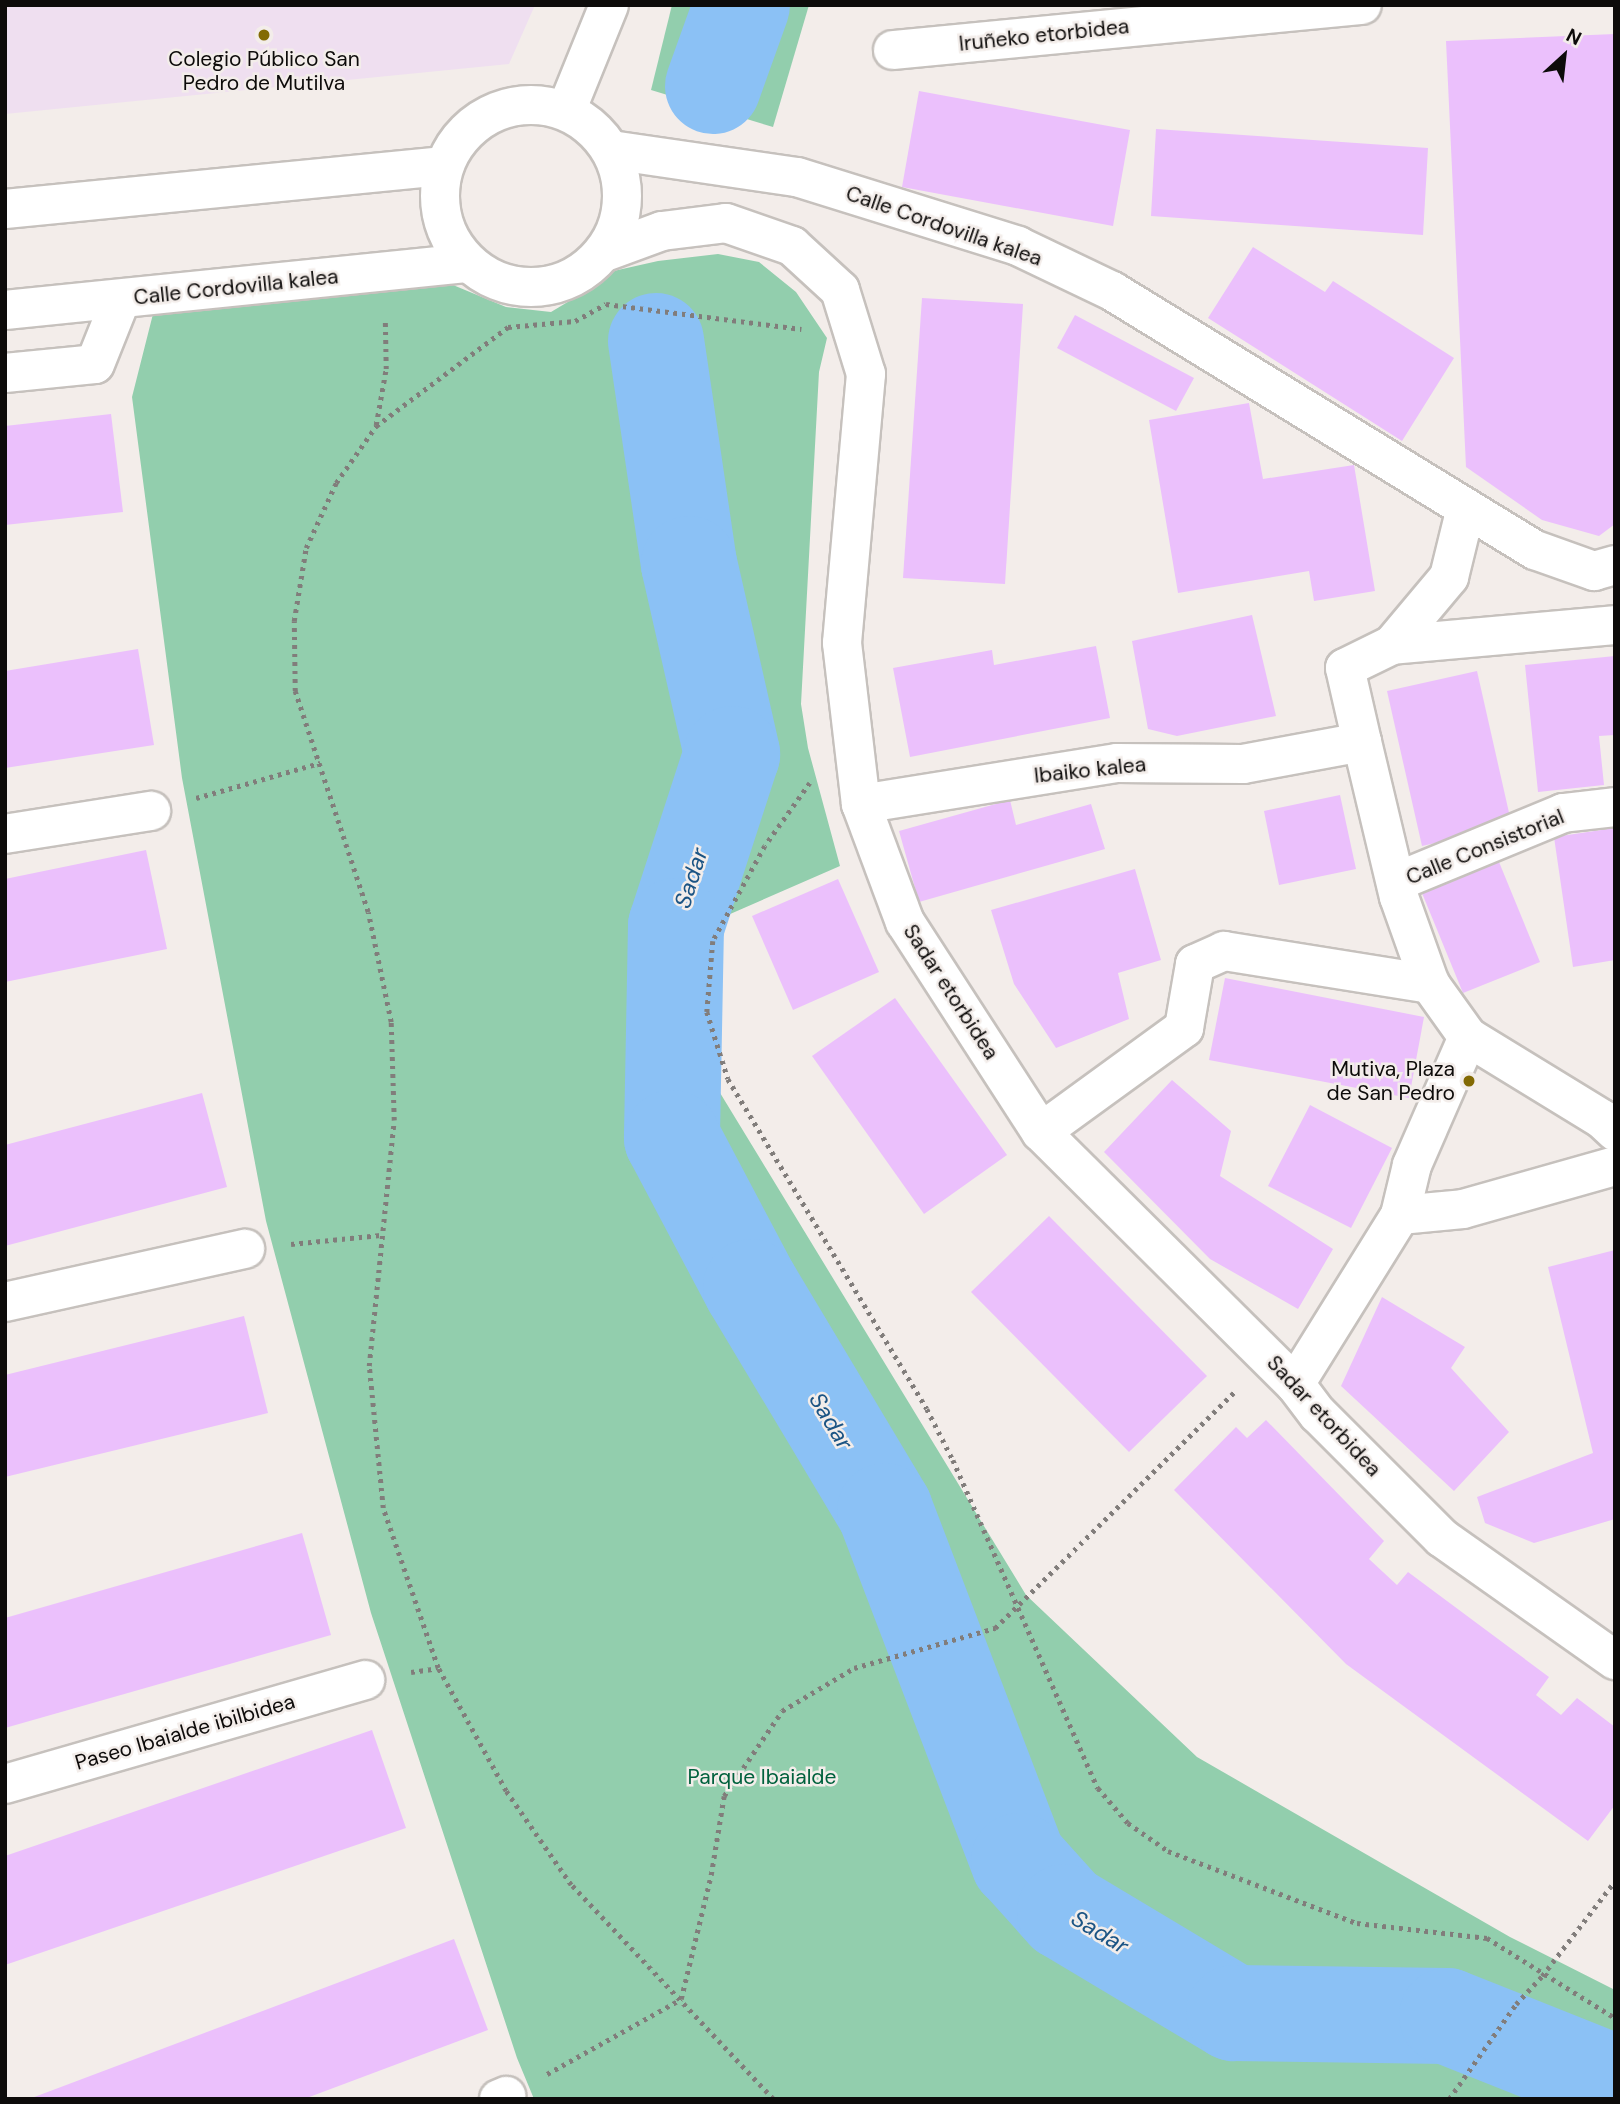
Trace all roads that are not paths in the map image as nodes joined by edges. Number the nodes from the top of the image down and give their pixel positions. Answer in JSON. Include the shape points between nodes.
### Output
{"nodes":[{"id":1,"x":609,"y":5,"type":"edge"},
{"id":2,"x":1362,"y":5,"type":"edge"},
{"id":3,"x":893,"y":50,"type":"dead end"},
{"id":4,"x":566,"y":111,"type":"junction"},
{"id":5,"x":611,"y":150,"type":"junction"},
{"id":6,"x":442,"y":166,"type":"junction"},
{"id":7,"x":5,"y":209,"type":"edge"},
{"id":8,"x":605,"y":252,"type":"junction"},
{"id":9,"x":466,"y":263,"type":"junction"},
{"id":10,"x":121,"y":299,"type":"junction"},
{"id":11,"x":5,"y":310,"type":"edge"},
{"id":12,"x":5,"y":373,"type":"edge"},
{"id":13,"x":1466,"y":508,"type":"junction"},
{"id":14,"x":1615,"y":565,"type":"edge"},
{"id":15,"x":1615,"y":625,"type":"edge"},
{"id":16,"x":1392,"y":645,"type":"junction"},
{"id":17,"x":1362,"y":742,"type":"junction"},
{"id":18,"x":861,"y":804,"type":"junction"},
{"id":19,"x":1615,"y":807,"type":"edge"},
{"id":20,"x":151,"y":811,"type":"road end"},
{"id":21,"x":5,"y":834,"type":"edge"},
{"id":22,"x":1396,"y":882,"type":"junction"},
{"id":23,"x":1430,"y":984,"type":"junction"},
{"id":24,"x":1468,"y":1037,"type":"junction"},
{"id":25,"x":1615,"y":1131,"type":"edge"},
{"id":26,"x":1041,"y":1132,"type":"junction"},
{"id":27,"x":1615,"y":1166,"type":"edge"},
{"id":28,"x":1399,"y":1215,"type":"junction"},
{"id":29,"x":245,"y":1249,"type":"road end"},
{"id":30,"x":5,"y":1302,"type":"edge"},
{"id":31,"x":1295,"y":1384,"type":"junction"},
{"id":32,"x":1615,"y":1660,"type":"edge"},
{"id":33,"x":365,"y":1680,"type":"dead end"},
{"id":34,"x":5,"y":1784,"type":"edge"}],
"edges":[{"from":1,"to":4,"type":"street"},
{"from":2,"to":3,"type":"street","name":"Iruñeko etorbidea"},
{"from":4,"to":5,"type":"street","via":[[585,121]]},
{"from":4,"to":6,"type":"street","via":[[526,104],[490,113],[465,130]]},
{"from":5,"to":8,"type":"street","via":[[623,199],[617,229]]},
{"from":5,"to":13,"type":"street","name":"Calle Cordovilla kalea","via":[[797,177],[1018,246],[1112,291]]},
{"from":6,"to":7,"type":"street"},
{"from":6,"to":9,"type":"street","via":[[440,220]]},
{"from":8,"to":9,"type":"street","via":[[580,275],[554,286],[510,287]]},
{"from":8,"to":18,"type":"street","name":"Sadar etorbidea","via":[[662,230],[726,223],[792,246],[840,290],[866,374],[842,643]]},
{"from":9,"to":10,"type":"street","name":"Calle Cordovilla kalea"},
{"from":10,"to":11,"type":"street","name":"Calle Cordovilla kalea"},
{"from":10,"to":12,"type":"street","via":[[95,364]]},
{"from":13,"to":14,"type":"street","name":"Calle Cordovilla kalea","via":[[1535,550],[1594,571]]},
{"from":13,"to":16,"type":"street","via":[[1449,577]]},
{"from":15,"to":16,"type":"street"},
{"from":16,"to":17,"type":"street","via":[[1345,668]]},
{"from":17,"to":18,"type":"street","name":"Ibaiko kalea","via":[[1243,764],[1117,763]]},
{"from":17,"to":22,"type":"street"},
{"from":18,"to":26,"type":"street","name":"Sadar etorbidea","via":[[905,922]]},
{"from":19,"to":22,"type":"street","name":"Calle Consistorial","via":[[1563,813]]},
{"from":20,"to":21,"type":"street"},
{"from":22,"to":23,"type":"street"},
{"from":23,"to":24,"type":"street"},
{"from":23,"to":26,"type":"street","via":[[1224,951],[1195,964],[1184,1028]]},
{"from":24,"to":25,"type":"street"},
{"from":24,"to":28,"type":"street","via":[[1412,1165]]},
{"from":26,"to":31,"type":"street","name":"Sadar etorbidea"},
{"from":27,"to":28,"type":"street","via":[[1463,1209]]},
{"from":28,"to":31,"type":"street"},
{"from":29,"to":30,"type":"street"},
{"from":31,"to":32,"type":"street","name":"Sadar etorbidea","via":[[1318,1414],[1442,1538]]},
{"from":33,"to":34,"type":"street","name":"Paseo Ibaialde ibilbidea"}]}
